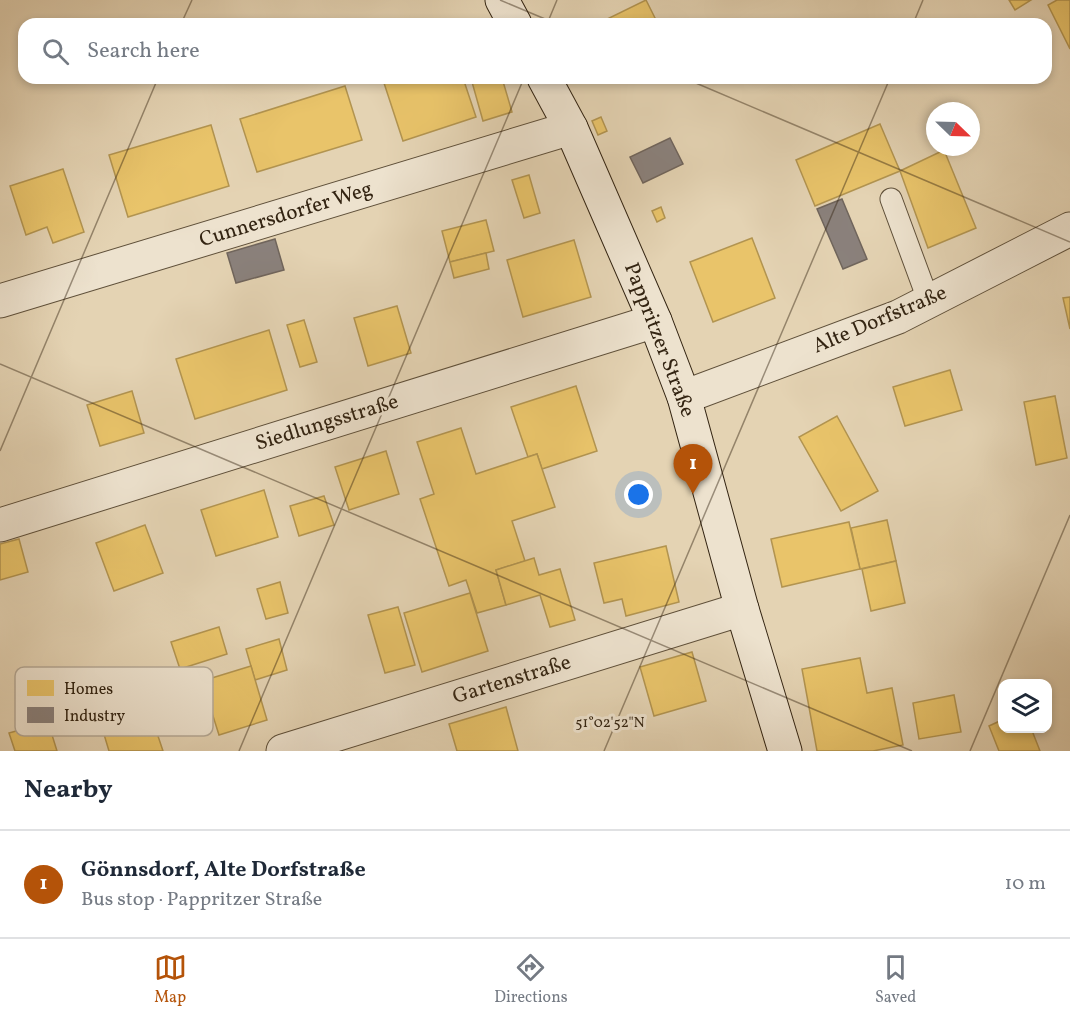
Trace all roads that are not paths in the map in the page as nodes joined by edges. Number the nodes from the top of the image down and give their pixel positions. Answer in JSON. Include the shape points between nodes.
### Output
{"nodes":[{"id":1,"x":502,"y":0,"type":"edge"},
{"id":2,"x":512,"y":18,"type":"edge"},
{"id":3,"x":547,"y":84,"type":"edge"},
{"id":4,"x":571,"y":128,"type":"junction"},
{"id":5,"x":891,"y":199,"type":"dead end"},
{"id":6,"x":1070,"y":230,"type":"edge"},
{"id":7,"x":0,"y":301,"type":"edge"},
{"id":8,"x":930,"y":302,"type":"junction"},
{"id":9,"x":655,"y":321,"type":"junction"},
{"id":10,"x":684,"y":397,"type":"junction"},
{"id":11,"x":0,"y":525,"type":"edge"},
{"id":12,"x":742,"y":609,"type":"junction"},
{"id":13,"x":283,"y":751,"type":"edge"},
{"id":14,"x":785,"y":751,"type":"edge"}],
"edges":[{"from":1,"to":2,"type":"street"},
{"from":3,"to":4,"type":"street","name":"Pappritzer Straße"},
{"from":4,"to":7,"type":"street","name":"Cunnersdorfer Weg"},
{"from":4,"to":9,"type":"street","name":"Pappritzer Straße"},
{"from":5,"to":8,"type":"lane"},
{"from":6,"to":8,"type":"street","name":"Alte Dorfstraße"},
{"from":8,"to":10,"type":"street","name":"Alte Dorfstraße","via":[[898,318]]},
{"from":9,"to":10,"type":"street","name":"Pappritzer Straße"},
{"from":9,"to":11,"type":"street","name":"Siedlungsstraße"},
{"from":10,"to":12,"type":"street","name":"Pappritzer Straße"},
{"from":12,"to":13,"type":"street","name":"Gartenstraße"},
{"from":12,"to":14,"type":"street","name":"Pappritzer Straße"}]}
